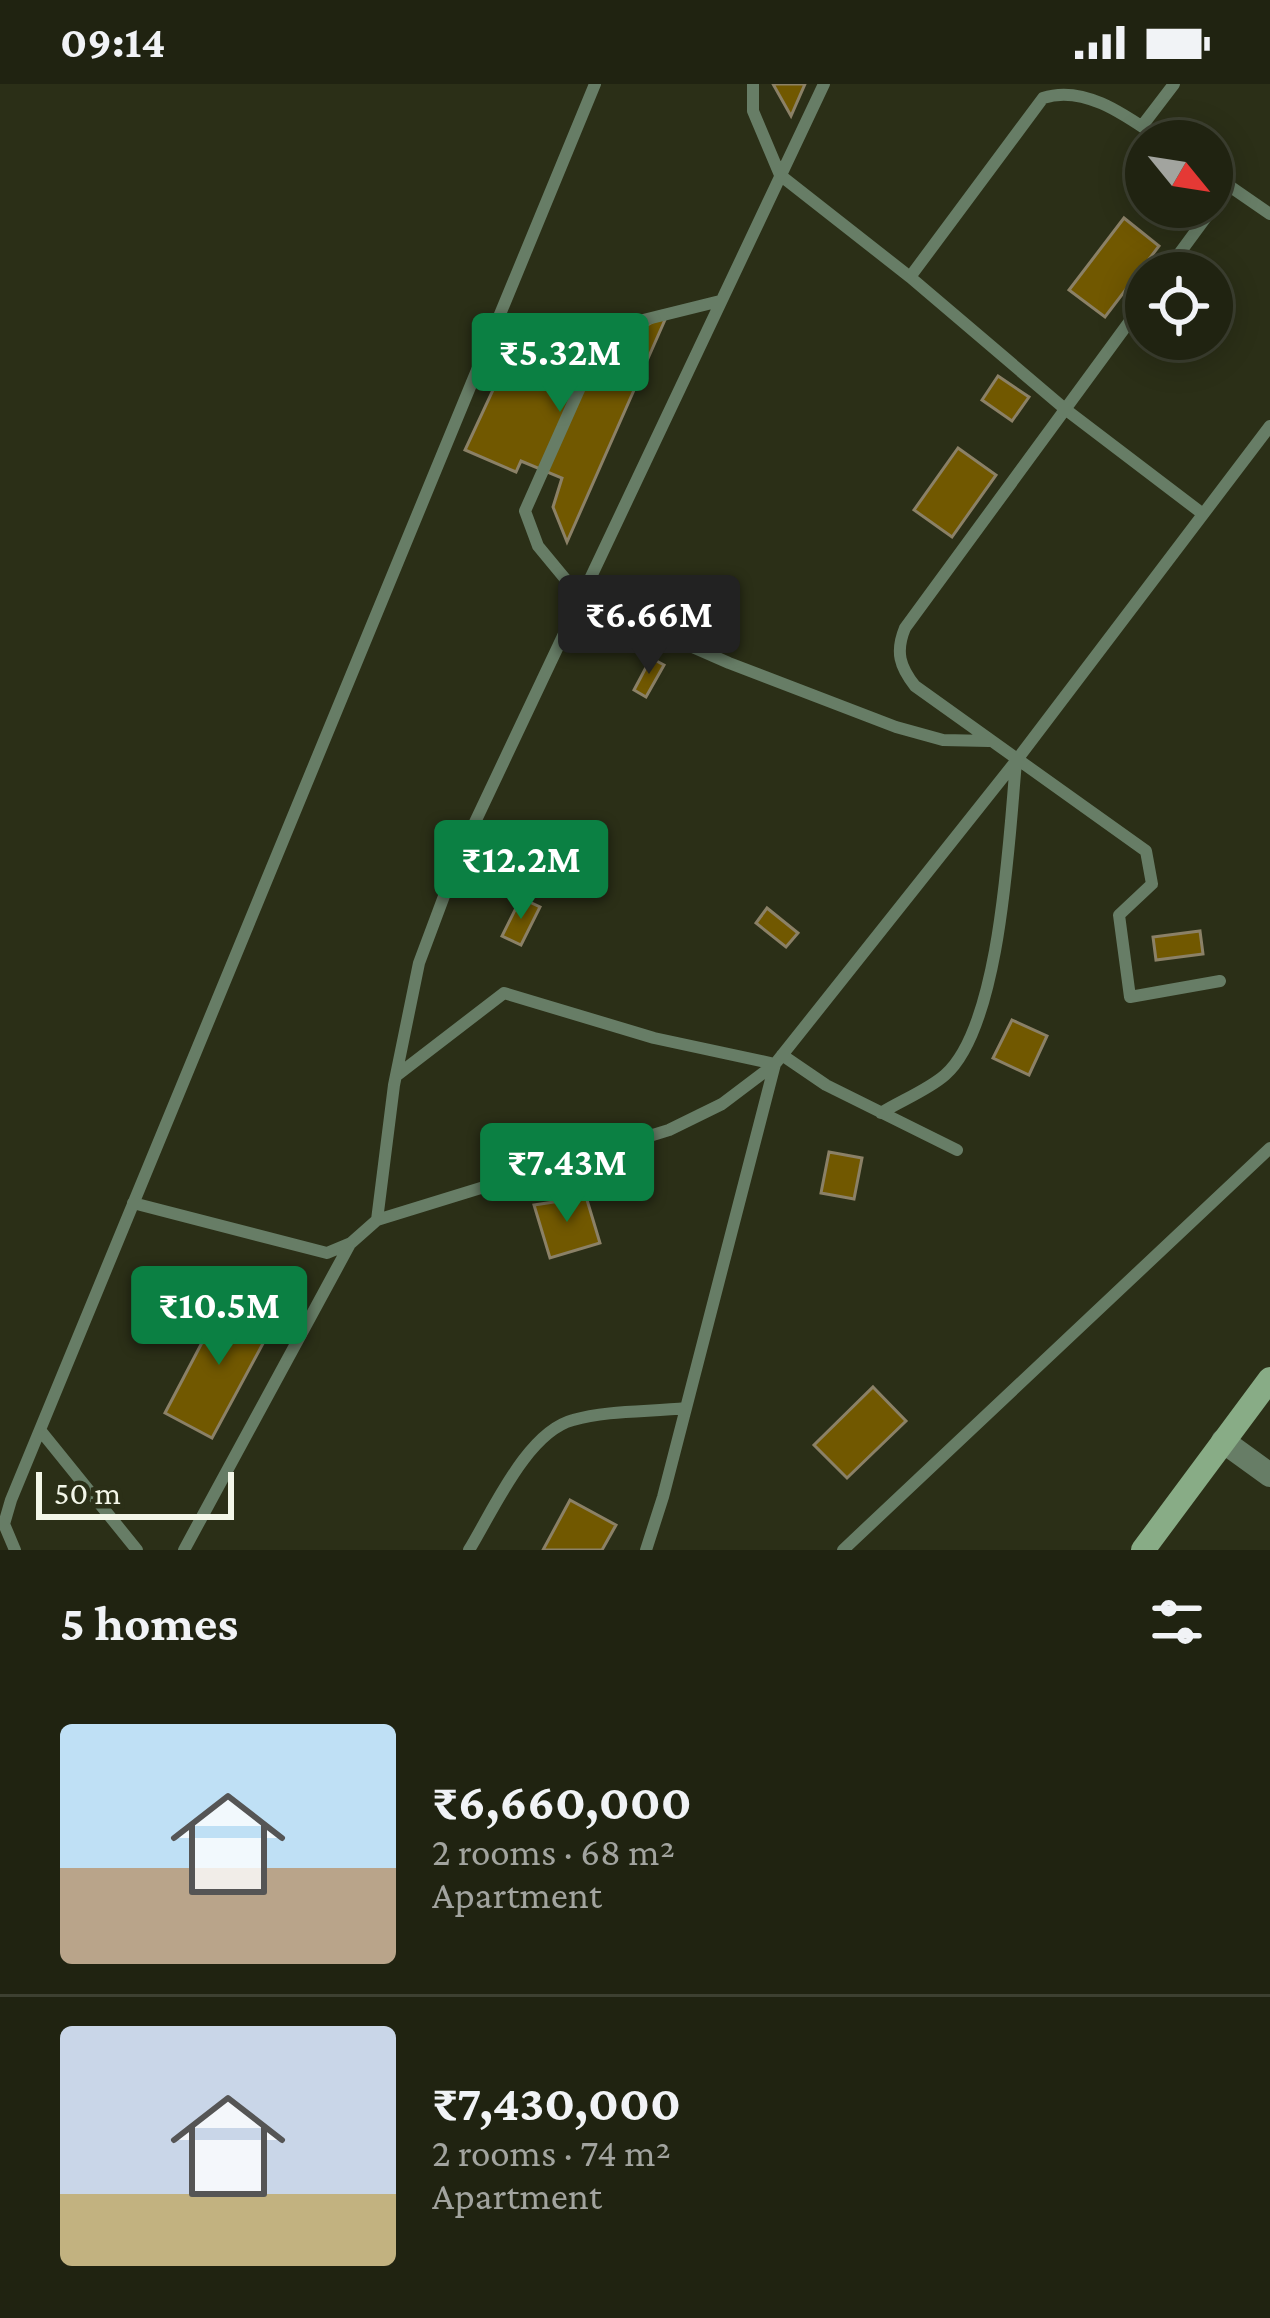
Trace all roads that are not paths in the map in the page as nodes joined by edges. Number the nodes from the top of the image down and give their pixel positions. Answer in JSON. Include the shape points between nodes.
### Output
{"nodes":[{"id":1,"x":596,"y":84,"type":"edge"},
{"id":2,"x":753,"y":84,"type":"edge"},
{"id":3,"x":824,"y":84,"type":"edge"},
{"id":4,"x":1174,"y":84,"type":"edge"},
{"id":5,"x":1133,"y":120,"type":"edge"},
{"id":6,"x":1147,"y":120,"type":"edge"},
{"id":7,"x":780,"y":175,"type":"junction"},
{"id":8,"x":1233,"y":189,"type":"edge"},
{"id":9,"x":1270,"y":214,"type":"edge"},
{"id":10,"x":910,"y":277,"type":"junction"},
{"id":11,"x":720,"y":301,"type":"junction"},
{"id":12,"x":1125,"y":328,"type":"edge"},
{"id":13,"x":1065,"y":409,"type":"junction"},
{"id":14,"x":1269,"y":428,"type":"edge"},
{"id":15,"x":1203,"y":514,"type":"junction"},
{"id":16,"x":581,"y":598,"type":"junction"},
{"id":17,"x":989,"y":741,"type":"junction"},
{"id":18,"x":1016,"y":761,"type":"junction"},
{"id":19,"x":1220,"y":981,"type":"dead end"},
{"id":20,"x":778,"y":1060,"type":"junction"},
{"id":21,"x":396,"y":1076,"type":"junction"},
{"id":22,"x":881,"y":1113,"type":"junction"},
{"id":23,"x":1270,"y":1148,"type":"edge"},
{"id":24,"x":957,"y":1150,"type":"dead end"},
{"id":25,"x":134,"y":1203,"type":"junction"},
{"id":26,"x":377,"y":1220,"type":"junction"},
{"id":27,"x":351,"y":1243,"type":"junction"},
{"id":28,"x":1270,"y":1379,"type":"edge"},
{"id":29,"x":686,"y":1408,"type":"junction"},
{"id":30,"x":40,"y":1430,"type":"junction"},
{"id":31,"x":1223,"y":1441,"type":"junction"},
{"id":32,"x":1270,"y":1475,"type":"edge"},
{"id":33,"x":15,"y":1550,"type":"edge"},
{"id":34,"x":137,"y":1550,"type":"edge"},
{"id":35,"x":184,"y":1550,"type":"edge"},
{"id":36,"x":469,"y":1550,"type":"edge"},
{"id":37,"x":646,"y":1550,"type":"edge"},
{"id":38,"x":843,"y":1550,"type":"edge"},
{"id":39,"x":1143,"y":1550,"type":"edge"}],
"edges":[{"from":1,"to":25,"type":"lane"},
{"from":2,"to":7,"type":"lane","via":[[753,110]]},
{"from":3,"to":7,"type":"lane"},
{"from":4,"to":6,"type":"lane"},
{"from":5,"to":10,"type":"lane","via":[[1073,86],[1043,98]]},
{"from":7,"to":10,"type":"lane"},
{"from":7,"to":11,"type":"lane"},
{"from":8,"to":9,"type":"lane"},
{"from":10,"to":13,"type":"lane"},
{"from":11,"to":16,"type":"lane"},
{"from":11,"to":16,"type":"lane","via":[[619,326],[594,356],[525,511],[538,546]]},
{"from":12,"to":13,"type":"lane"},
{"from":13,"to":15,"type":"lane"},
{"from":13,"to":17,"type":"lane","via":[[898,643],[915,686]]},
{"from":14,"to":15,"type":"lane"},
{"from":15,"to":18,"type":"lane"},
{"from":16,"to":17,"type":"lane","via":[[896,727]]},
{"from":16,"to":21,"type":"lane","via":[[459,856],[419,963]]},
{"from":17,"to":18,"type":"lane"},
{"from":18,"to":19,"type":"lane","via":[[1146,851],[1152,884],[1119,914],[1130,998]]},
{"from":18,"to":20,"type":"lane"},
{"from":18,"to":22,"type":"lane","via":[[977,1025],[944,1076]]},
{"from":20,"to":21,"type":"lane","via":[[654,1038],[504,993]]},
{"from":20,"to":22,"type":"lane"},
{"from":20,"to":26,"type":"lane","via":[[722,1104],[670,1130]]},
{"from":20,"to":29,"type":"lane"},
{"from":21,"to":26,"type":"lane"},
{"from":22,"to":24,"type":"lane"},
{"from":23,"to":38,"type":"lane"},
{"from":25,"to":27,"type":"lane","via":[[327,1253]]},
{"from":25,"to":30,"type":"lane"},
{"from":26,"to":27,"type":"lane"},
{"from":27,"to":35,"type":"lane"},
{"from":28,"to":31,"type":"street"},
{"from":29,"to":36,"type":"lane","via":[[551,1429]]},
{"from":29,"to":37,"type":"lane"},
{"from":30,"to":33,"type":"lane","via":[[4,1524]]},
{"from":30,"to":34,"type":"lane"},
{"from":31,"to":32,"type":"street"},
{"from":31,"to":39,"type":"street"}]}
